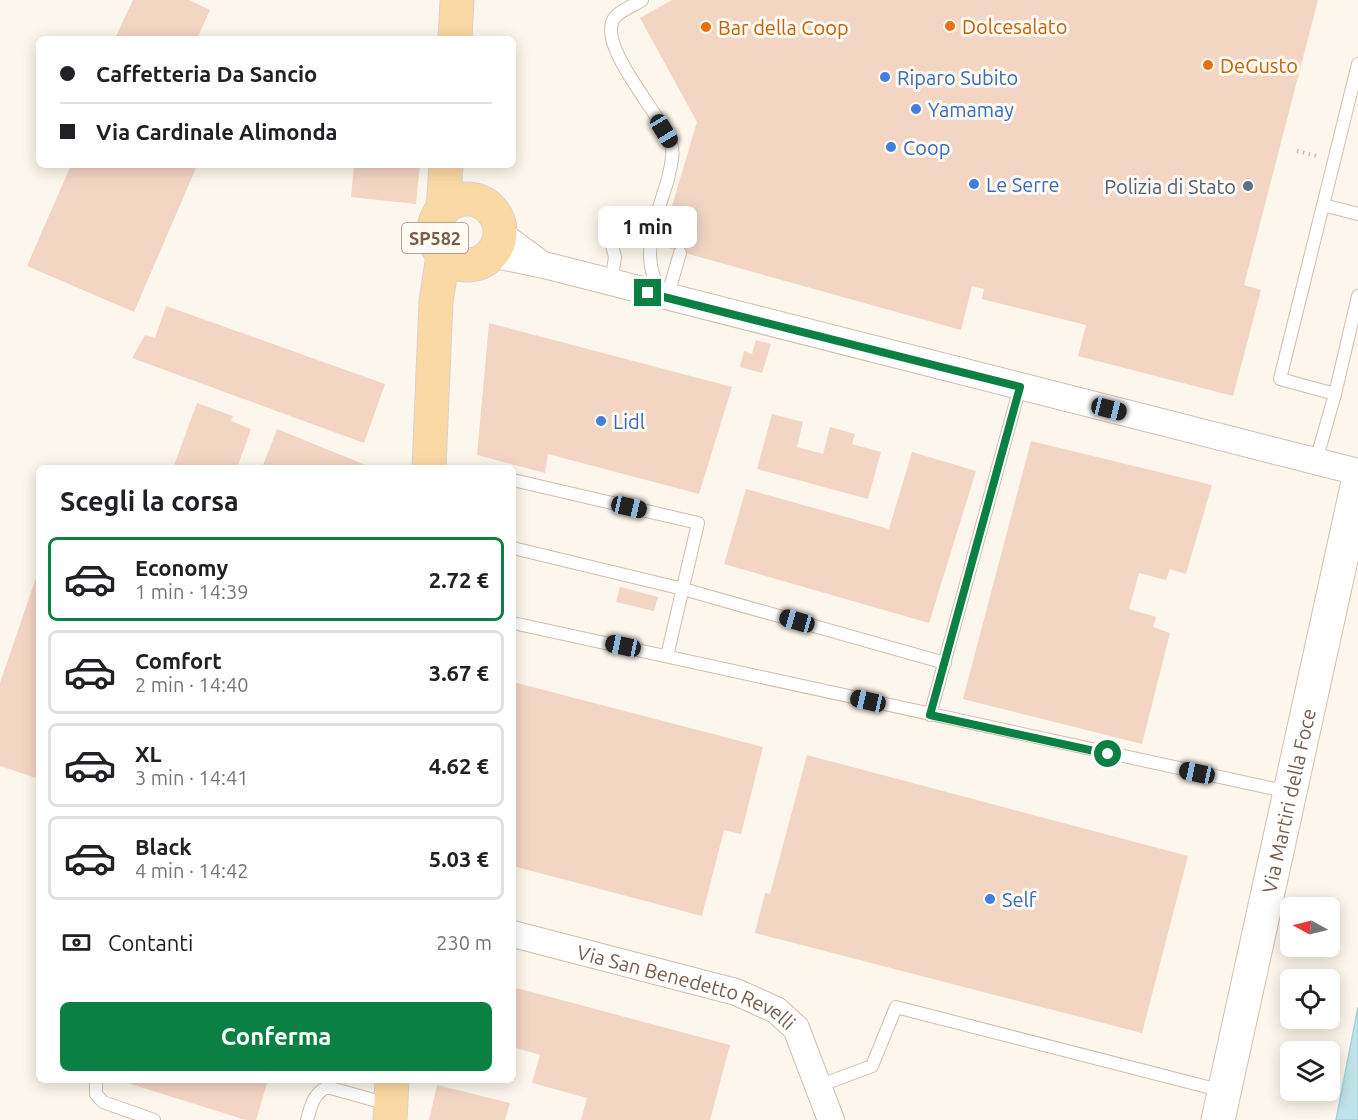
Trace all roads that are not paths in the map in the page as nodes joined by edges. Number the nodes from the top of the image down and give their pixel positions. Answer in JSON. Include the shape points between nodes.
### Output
{"nodes":[{"id":1,"x":456,"y":0,"type":"edge"},
{"id":2,"x":642,"y":0,"type":"edge"},
{"id":3,"x":455,"y":36,"type":"edge"},
{"id":4,"x":1358,"y":64,"type":"edge"},
{"id":5,"x":447,"y":168,"type":"edge"},
{"id":6,"x":461,"y":168,"type":"edge"},
{"id":7,"x":458,"y":205,"type":"junction"},
{"id":8,"x":1323,"y":205,"type":"junction"},
{"id":9,"x":1358,"y":214,"type":"edge"},
{"id":10,"x":609,"y":234,"type":"dead end"},
{"id":11,"x":476,"y":252,"type":"junction"},
{"id":12,"x":681,"y":253,"type":"dead end"},
{"id":13,"x":611,"y":283,"type":"junction"},
{"id":14,"x":1358,"y":297,"type":"edge"},
{"id":15,"x":667,"y":298,"type":"junction"},
{"id":16,"x":1020,"y":387,"type":"junction"},
{"id":17,"x":1335,"y":394,"type":"junction"},
{"id":18,"x":1316,"y":461,"type":"junction"},
{"id":19,"x":429,"y":465,"type":"edge"},
{"id":20,"x":1358,"y":472,"type":"edge"},
{"id":21,"x":516,"y":481,"type":"edge"},
{"id":22,"x":1358,"y":482,"type":"edge"},
{"id":23,"x":516,"y":549,"type":"edge"},
{"id":24,"x":683,"y":589,"type":"junction"},
{"id":25,"x":516,"y":624,"type":"edge"},
{"id":26,"x":667,"y":656,"type":"junction"},
{"id":27,"x":945,"y":663,"type":"junction"},
{"id":28,"x":930,"y":715,"type":"junction"},
{"id":29,"x":1289,"y":792,"type":"junction"},
{"id":30,"x":516,"y":935,"type":"edge"},
{"id":31,"x":96,"y":1083,"type":"edge"},
{"id":32,"x":818,"y":1086,"type":"junction"},
{"id":33,"x":391,"y":1102,"type":"edge"},
{"id":34,"x":1221,"y":1106,"type":"edge"},
{"id":35,"x":154,"y":1120,"type":"edge"},
{"id":36,"x":307,"y":1120,"type":"edge"},
{"id":37,"x":831,"y":1120,"type":"edge"}],
"edges":[{"from":1,"to":3,"type":"main road"},
{"from":2,"to":15,"type":"lane","via":[[615,17],[611,28],[614,48],[672,143],[672,163],[648,256],[657,285]]},
{"from":4,"to":8,"type":"lane"},
{"from":5,"to":7,"type":"main road","number":"SP582"},
{"from":6,"to":7,"type":"main road","number":"SP582"},
{"from":7,"to":11,"type":"main road","number":"SP582","via":[[492,212]]},
{"from":7,"to":11,"type":"main road","number":"SP582","via":[[436,221],[434,234]]},
{"from":8,"to":9,"type":"lane"},
{"from":8,"to":17,"type":"lane","via":[[1280,379]]},
{"from":10,"to":13,"type":"lane","via":[[615,257]]},
{"from":11,"to":13,"type":"street"},
{"from":11,"to":19,"type":"main road","number":"SP582","via":[[435,302]]},
{"from":12,"to":15,"type":"lane"},
{"from":13,"to":15,"type":"street"},
{"from":14,"to":17,"type":"lane"},
{"from":15,"to":16,"type":"street"},
{"from":16,"to":18,"type":"street"},
{"from":16,"to":27,"type":"lane"},
{"from":17,"to":18,"type":"lane"},
{"from":18,"to":20,"type":"street"},
{"from":21,"to":24,"type":"lane","via":[[698,523]]},
{"from":22,"to":29,"type":"main road","name":"Via Martiri della Foce"},
{"from":23,"to":24,"type":"lane"},
{"from":24,"to":26,"type":"lane"},
{"from":24,"to":27,"type":"lane"},
{"from":25,"to":26,"type":"lane"},
{"from":26,"to":28,"type":"lane"},
{"from":27,"to":28,"type":"lane"},
{"from":28,"to":29,"type":"lane"},
{"from":29,"to":34,"type":"main road","name":"Via Martiri della Foce"},
{"from":30,"to":32,"type":"street","name":"Via San Benedetto Revelli","via":[[736,992],[776,1010],[796,1028]]},
{"from":31,"to":35,"type":"lane","via":[[96,1094],[103,1102]]},
{"from":32,"to":34,"type":"lane","via":[[872,1066],[896,1007]]},
{"from":32,"to":37,"type":"street","name":"Via San Benedetto Revelli"},
{"from":33,"to":36,"type":"lane","via":[[327,1087],[313,1099]]}]}
